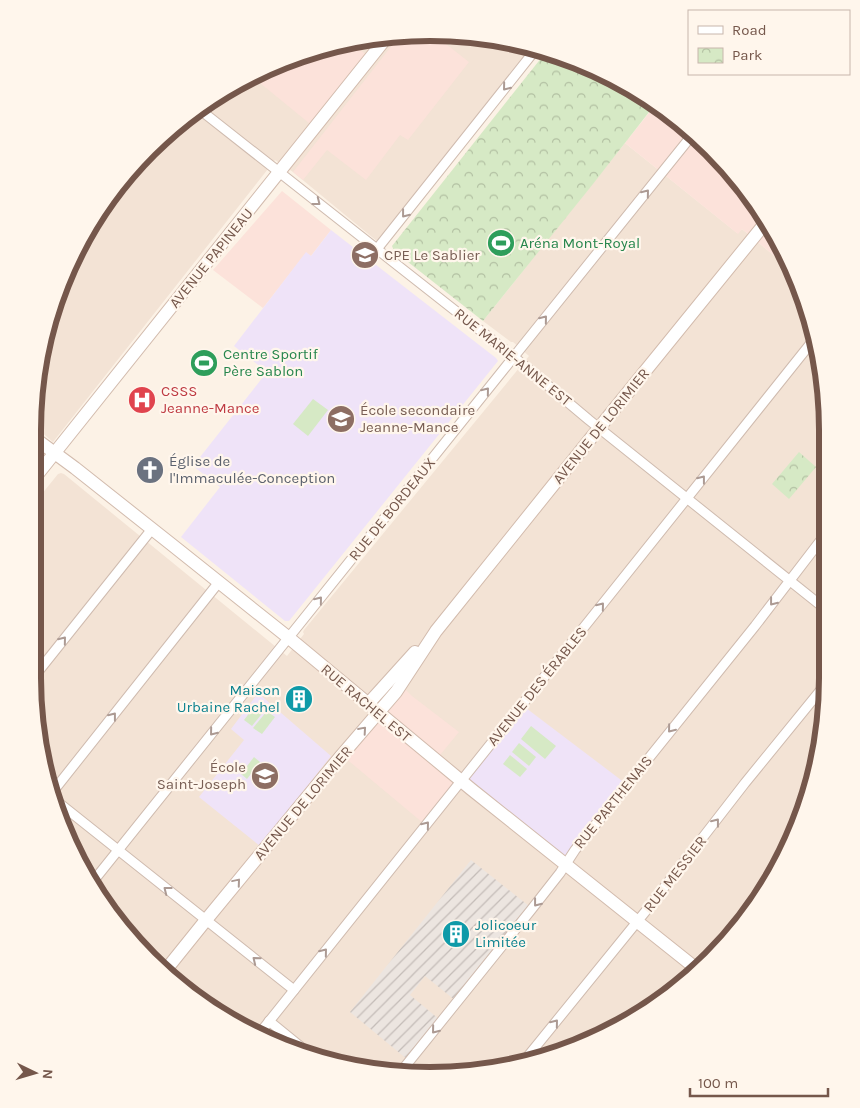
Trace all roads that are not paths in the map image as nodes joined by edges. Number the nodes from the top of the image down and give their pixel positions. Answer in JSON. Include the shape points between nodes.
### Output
{"nodes":[{"id":1,"x":381,"y":45,"type":"edge"},
{"id":2,"x":532,"y":54,"type":"edge"},
{"id":3,"x":205,"y":114,"type":"edge"},
{"id":4,"x":688,"y":140,"type":"edge"},
{"id":5,"x":279,"y":172,"type":"junction"},
{"id":6,"x":762,"y":228,"type":"edge"},
{"id":7,"x":377,"y":250,"type":"junction"},
{"id":8,"x":809,"y":345,"type":"edge"},
{"id":9,"x":514,"y":357,"type":"junction"},
{"id":10,"x":599,"y":428,"type":"junction"},
{"id":11,"x":41,"y":443,"type":"edge"},
{"id":12,"x":54,"y":453,"type":"junction"},
{"id":13,"x":41,"y":470,"type":"edge"},
{"id":14,"x":687,"y":499,"type":"junction"},
{"id":15,"x":152,"y":529,"type":"junction"},
{"id":16,"x":819,"y":542,"type":"edge"},
{"id":17,"x":789,"y":581,"type":"junction"},
{"id":18,"x":218,"y":582,"type":"junction"},
{"id":19,"x":819,"y":604,"type":"edge"},
{"id":20,"x":436,"y":631,"type":"junction"},
{"id":21,"x":288,"y":638,"type":"junction"},
{"id":22,"x":41,"y":667,"type":"edge"},
{"id":23,"x":818,"y":693,"type":"edge"},
{"id":24,"x":368,"y":704,"type":"junction"},
{"id":25,"x":378,"y":713,"type":"junction"},
{"id":26,"x":461,"y":781,"type":"junction"},
{"id":27,"x":57,"y":787,"type":"edge"},
{"id":28,"x":63,"y":806,"type":"edge"},
{"id":29,"x":118,"y":850,"type":"junction"},
{"id":30,"x":566,"y":864,"type":"junction"},
{"id":31,"x":96,"y":877,"type":"edge"},
{"id":32,"x":206,"y":920,"type":"junction"},
{"id":33,"x":637,"y":921,"type":"junction"},
{"id":34,"x":692,"y":965,"type":"edge"},
{"id":35,"x":169,"y":966,"type":"edge"},
{"id":36,"x":294,"y":990,"type":"junction"},
{"id":37,"x":269,"y":1021,"type":"junction"},
{"id":38,"x":263,"y":1029,"type":"edge"},
{"id":39,"x":295,"y":1042,"type":"edge"},
{"id":40,"x":529,"y":1054,"type":"edge"},
{"id":41,"x":406,"y":1066,"type":"edge"}],
"edges":[{"from":1,"to":5,"type":"main road","name":"AVENUE PAPINEAU"},
{"from":2,"to":7,"type":"street","one_way":true},
{"from":3,"to":5,"type":"street","name":"RUE MARIE-ANNE EST"},
{"from":9,"to":4,"type":"street","name":"RUE DE BORDEAUX","one_way":true},
{"from":5,"to":7,"type":"street","name":"RUE MARIE-ANNE EST","one_way":true},
{"from":5,"to":12,"type":"main road","name":"AVENUE PAPINEAU"},
{"from":6,"to":10,"type":"main road","name":"AVENUE DE LORIMIER"},
{"from":7,"to":9,"type":"street","name":"RUE MARIE-ANNE EST"},
{"from":14,"to":8,"type":"street","name":"AVENUE DES ÉRABLES","one_way":true},
{"from":9,"to":10,"type":"street","name":"RUE MARIE-ANNE EST"},
{"from":21,"to":9,"type":"street","name":"RUE DE BORDEAUX","one_way":true},
{"from":10,"to":14,"type":"street","name":"RUE MARIE-ANNE EST"},
{"from":10,"to":20,"type":"main road","name":"AVENUE DE LORIMIER"},
{"from":11,"to":12,"type":"main road","name":"RUE RACHEL EST"},
{"from":12,"to":13,"type":"main road","name":"AVENUE PAPINEAU"},
{"from":12,"to":15,"type":"main road","name":"RUE RACHEL EST"},
{"from":14,"to":17,"type":"street","name":"RUE MARIE-ANNE EST"},
{"from":26,"to":14,"type":"street","name":"AVENUE DES ÉRABLES","one_way":true},
{"from":15,"to":18,"type":"main road","name":"RUE RACHEL EST"},
{"from":22,"to":15,"type":"street","one_way":true},
{"from":16,"to":17,"type":"street","name":"RUE PARTHENAIS"},
{"from":17,"to":19,"type":"street","name":"RUE MARIE-ANNE EST"},
{"from":17,"to":30,"type":"street","name":"RUE PARTHENAIS","one_way":true},
{"from":18,"to":21,"type":"main road","name":"RUE RACHEL EST"},
{"from":27,"to":18,"type":"street","one_way":true},
{"from":20,"to":24,"type":"main road","name":"AVENUE DE LORIMIER"},
{"from":20,"to":25,"type":"main road","name":"AVENUE DE LORIMIER","via":[[396,692]]},
{"from":21,"to":24,"type":"main road","name":"RUE RACHEL EST"},
{"from":21,"to":29,"type":"street","name":"RUE DE BORDEAUX","one_way":true},
{"from":33,"to":23,"type":"street","name":"RUE MESSIER","one_way":true},
{"from":24,"to":25,"type":"main road","name":"RUE RACHEL EST"},
{"from":25,"to":26,"type":"main road","name":"RUE RACHEL EST"},
{"from":32,"to":25,"type":"main road","name":"AVENUE DE LORIMIER","one_way":true},
{"from":26,"to":30,"type":"main road","name":"RUE RACHEL EST"},
{"from":36,"to":26,"type":"street","name":"AVENUE DES ÉRABLES","one_way":true},
{"from":28,"to":29,"type":"street"},
{"from":29,"to":31,"type":"street","name":"RUE DE BORDEAUX"},
{"from":32,"to":29,"type":"street","one_way":true},
{"from":30,"to":33,"type":"main road","name":"RUE RACHEL EST"},
{"from":30,"to":41,"type":"street","name":"RUE PARTHENAIS","one_way":true},
{"from":32,"to":35,"type":"main road","name":"AVENUE DE LORIMIER"},
{"from":36,"to":32,"type":"street","one_way":true},
{"from":33,"to":34,"type":"main road","name":"RUE RACHEL EST"},
{"from":40,"to":33,"type":"street","name":"RUE MESSIER","one_way":true},
{"from":36,"to":37,"type":"street","name":"AVENUE DES ÉRABLES"},
{"from":37,"to":38,"type":"street","name":"AVENUE DES ÉRABLES"},
{"from":37,"to":39,"type":"street"}]}
